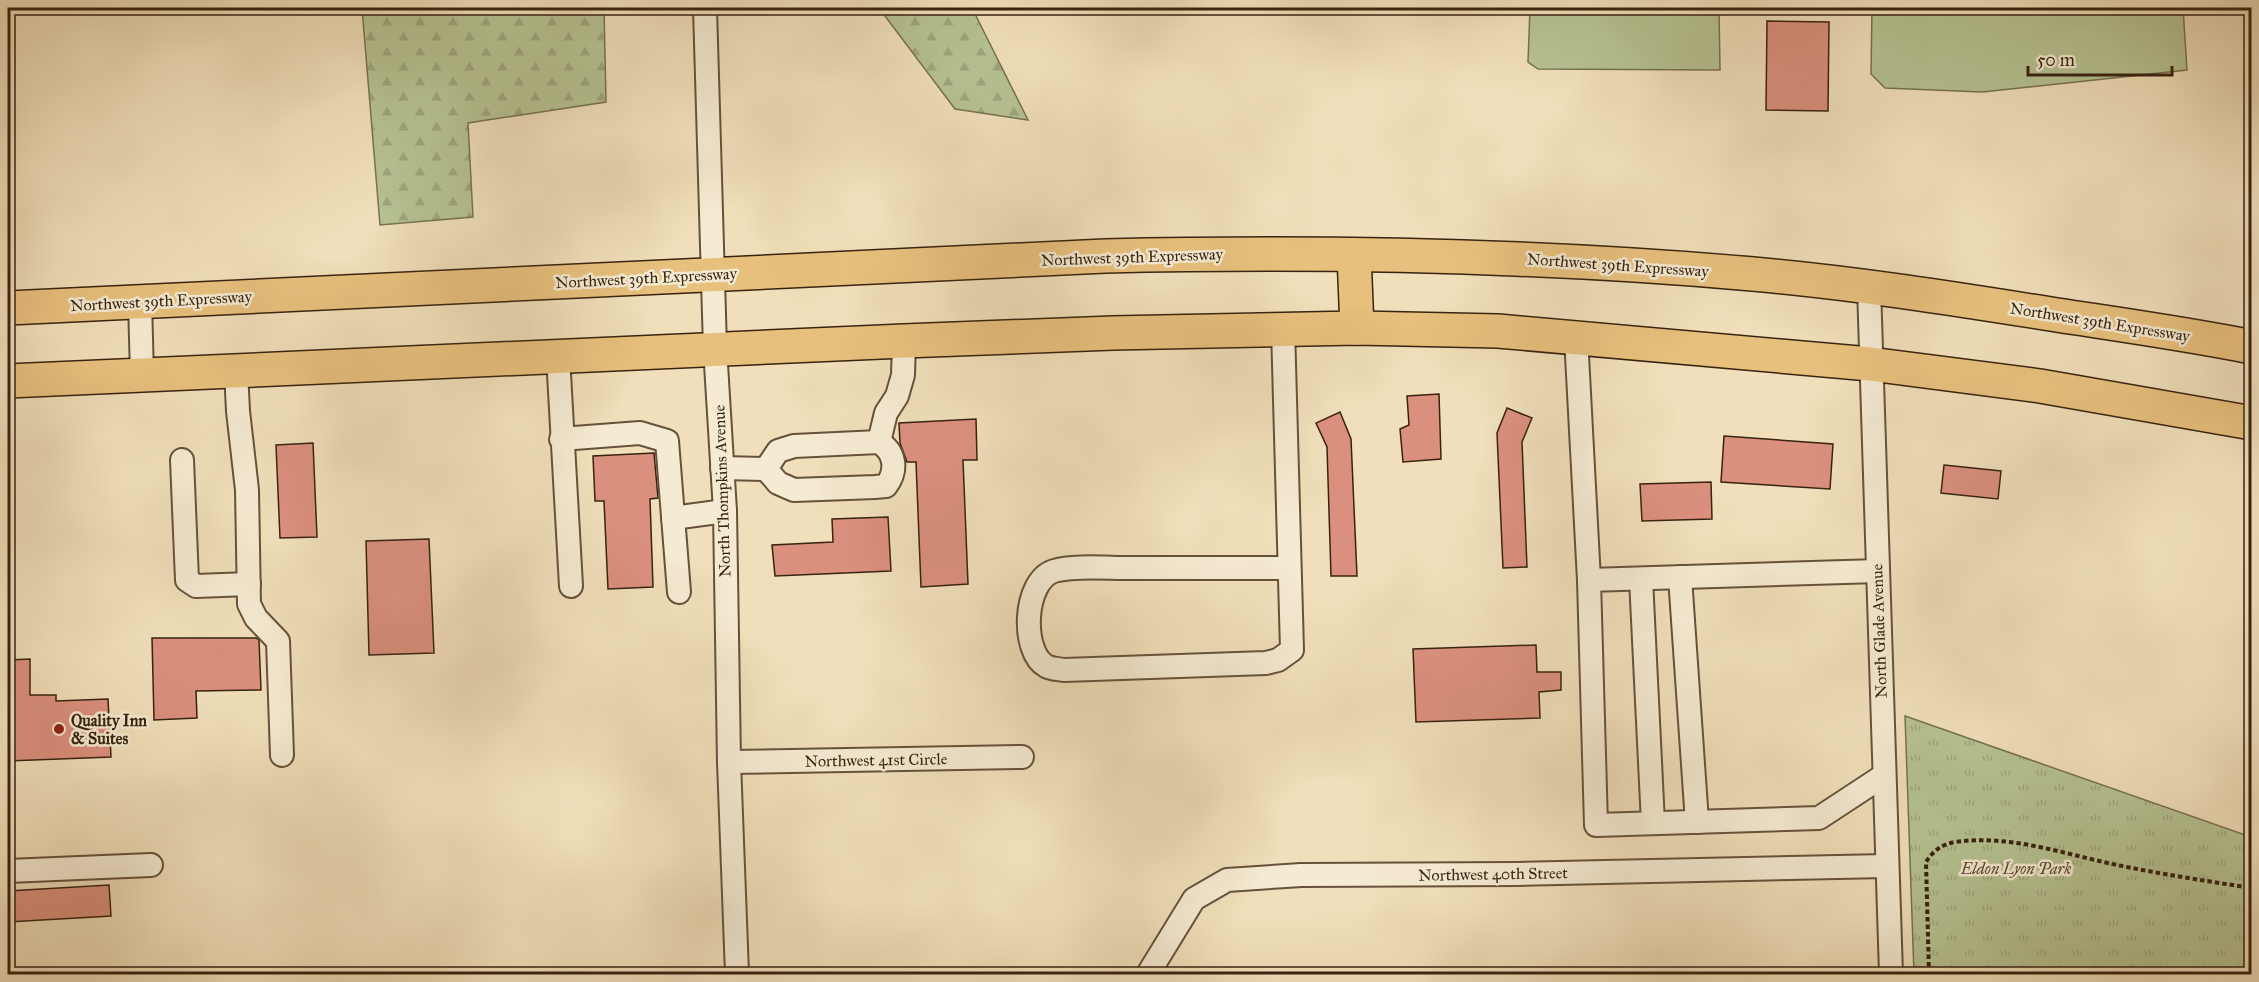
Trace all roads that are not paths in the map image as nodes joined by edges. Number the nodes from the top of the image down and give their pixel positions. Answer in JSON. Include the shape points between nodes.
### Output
{"nodes":[{"id":1,"x":705,"y":8,"type":"edge"},
{"id":2,"x":1354,"y":255,"type":"junction"},
{"id":3,"x":715,"y":274,"type":"junction"},
{"id":4,"x":1869,"y":287,"type":"junction"},
{"id":5,"x":140,"y":302,"type":"junction"},
{"id":6,"x":8,"y":309,"type":"edge"},
{"id":7,"x":1283,"y":328,"type":"junction"},
{"id":8,"x":1358,"y":328,"type":"junction"},
{"id":9,"x":1576,"y":337,"type":"junction"},
{"id":10,"x":904,"y":341,"type":"junction"},
{"id":11,"x":2252,"y":347,"type":"edge"},
{"id":12,"x":716,"y":348,"type":"junction"},
{"id":13,"x":558,"y":356,"type":"junction"},
{"id":14,"x":1870,"y":364,"type":"junction"},
{"id":15,"x":236,"y":371,"type":"junction"},
{"id":16,"x":142,"y":375,"type":"junction"},
{"id":17,"x":8,"y":381,"type":"edge"},
{"id":18,"x":2252,"y":423,"type":"edge"},
{"id":19,"x":561,"y":439,"type":"junction"},
{"id":20,"x":879,"y":442,"type":"junction"},
{"id":21,"x":182,"y":460,"type":"dead end"},
{"id":22,"x":722,"y":468,"type":"junction"},
{"id":23,"x":766,"y":469,"type":"junction"},
{"id":24,"x":725,"y":512,"type":"junction"},
{"id":25,"x":673,"y":518,"type":"junction"},
{"id":26,"x":1288,"y":568,"type":"junction"},
{"id":27,"x":1878,"y":571,"type":"junction"},
{"id":28,"x":1680,"y":577,"type":"junction"},
{"id":29,"x":1641,"y":579,"type":"junction"},
{"id":30,"x":1589,"y":580,"type":"junction"},
{"id":31,"x":249,"y":584,"type":"junction"},
{"id":32,"x":571,"y":586,"type":"dead end"},
{"id":33,"x":679,"y":592,"type":"dead end"},
{"id":34,"x":282,"y":755,"type":"dead end"},
{"id":35,"x":1022,"y":757,"type":"dead end"},
{"id":36,"x":729,"y":762,"type":"junction"},
{"id":37,"x":1883,"y":777,"type":"junction"},
{"id":38,"x":1697,"y":822,"type":"junction"},
{"id":39,"x":1653,"y":823,"type":"junction"},
{"id":40,"x":151,"y":865,"type":"dead end"},
{"id":41,"x":1886,"y":866,"type":"junction"},
{"id":42,"x":8,"y":871,"type":"edge"},
{"id":43,"x":737,"y":975,"type":"edge"},
{"id":44,"x":1148,"y":975,"type":"edge"},
{"id":45,"x":1891,"y":975,"type":"edge"}],
"edges":[{"from":1,"to":3,"type":"street","name":"North Thompkins Avenue"},
{"from":2,"to":3,"type":"highway","name":"Northwest 39th Expressway","via":[[1105,256]]},
{"from":2,"to":4,"type":"highway","name":"Northwest 39th Expressway","via":[[1626,264]]},
{"from":2,"to":8,"type":"highway"},
{"from":3,"to":5,"type":"highway","name":"Northwest 39th Expressway"},
{"from":3,"to":12,"type":"street","name":"North Thompkins Avenue"},
{"from":4,"to":11,"type":"highway","name":"Northwest 39th Expressway"},
{"from":4,"to":14,"type":"street","name":"North Glade Avenue"},
{"from":5,"to":6,"type":"highway","name":"Northwest 39th Expressway"},
{"from":5,"to":16,"type":"street"},
{"from":7,"to":8,"type":"highway"},
{"from":7,"to":10,"type":"highway"},
{"from":7,"to":26,"type":"street"},
{"from":8,"to":9,"type":"highway"},
{"from":9,"to":14,"type":"highway"},
{"from":9,"to":30,"type":"street"},
{"from":10,"to":12,"type":"highway"},
{"from":10,"to":20,"type":"street","via":[[903,375],[897,396],[886,413]]},
{"from":12,"to":13,"type":"highway"},
{"from":12,"to":22,"type":"street","name":"North Thompkins Avenue"},
{"from":13,"to":15,"type":"highway"},
{"from":13,"to":19,"type":"street"},
{"from":14,"to":18,"type":"highway","via":[[2040,386]]},
{"from":14,"to":27,"type":"street","name":"North Glade Avenue"},
{"from":15,"to":16,"type":"highway"},
{"from":15,"to":31,"type":"street","via":[[247,490]]},
{"from":16,"to":17,"type":"highway"},
{"from":19,"to":25,"type":"street","via":[[640,433],[667,441]]},
{"from":19,"to":32,"type":"street"},
{"from":20,"to":23,"type":"street","via":[[794,446],[778,451]]},
{"from":20,"to":23,"type":"street","via":[[893,456],[892,477],[886,486],[794,490],[778,483]]},
{"from":21,"to":31,"type":"street","via":[[187,580],[196,586]]},
{"from":22,"to":23,"type":"street"},
{"from":22,"to":24,"type":"street","name":"North Thompkins Avenue"},
{"from":24,"to":25,"type":"street"},
{"from":24,"to":36,"type":"street","name":"North Thompkins Avenue"},
{"from":25,"to":33,"type":"street"},
{"from":26,"to":26,"type":"street","via":[[1292,650],[1266,663],[1064,670],[1047,667],[1039,659],[1029,630],[1031,597],[1036,585],[1053,571]]},
{"from":27,"to":28,"type":"street"},
{"from":27,"to":37,"type":"street","name":"North Glade Avenue"},
{"from":28,"to":29,"type":"street"},
{"from":28,"to":38,"type":"street"},
{"from":29,"to":30,"type":"street"},
{"from":29,"to":39,"type":"street"},
{"from":30,"to":39,"type":"street","via":[[1596,825]]},
{"from":31,"to":34,"type":"street","via":[[250,611],[278,641]]},
{"from":35,"to":36,"type":"street","name":"Northwest 41st Circle"},
{"from":36,"to":43,"type":"street","name":"North Thompkins Avenue"},
{"from":37,"to":38,"type":"street","via":[[1819,818]]},
{"from":37,"to":41,"type":"street","name":"North Glade Avenue"},
{"from":38,"to":39,"type":"street"},
{"from":40,"to":42,"type":"street"},
{"from":41,"to":44,"type":"street","name":"Northwest 40th Street","via":[[1301,875],[1227,880],[1194,899]]},
{"from":41,"to":45,"type":"street","name":"North Glade Avenue"}]}
